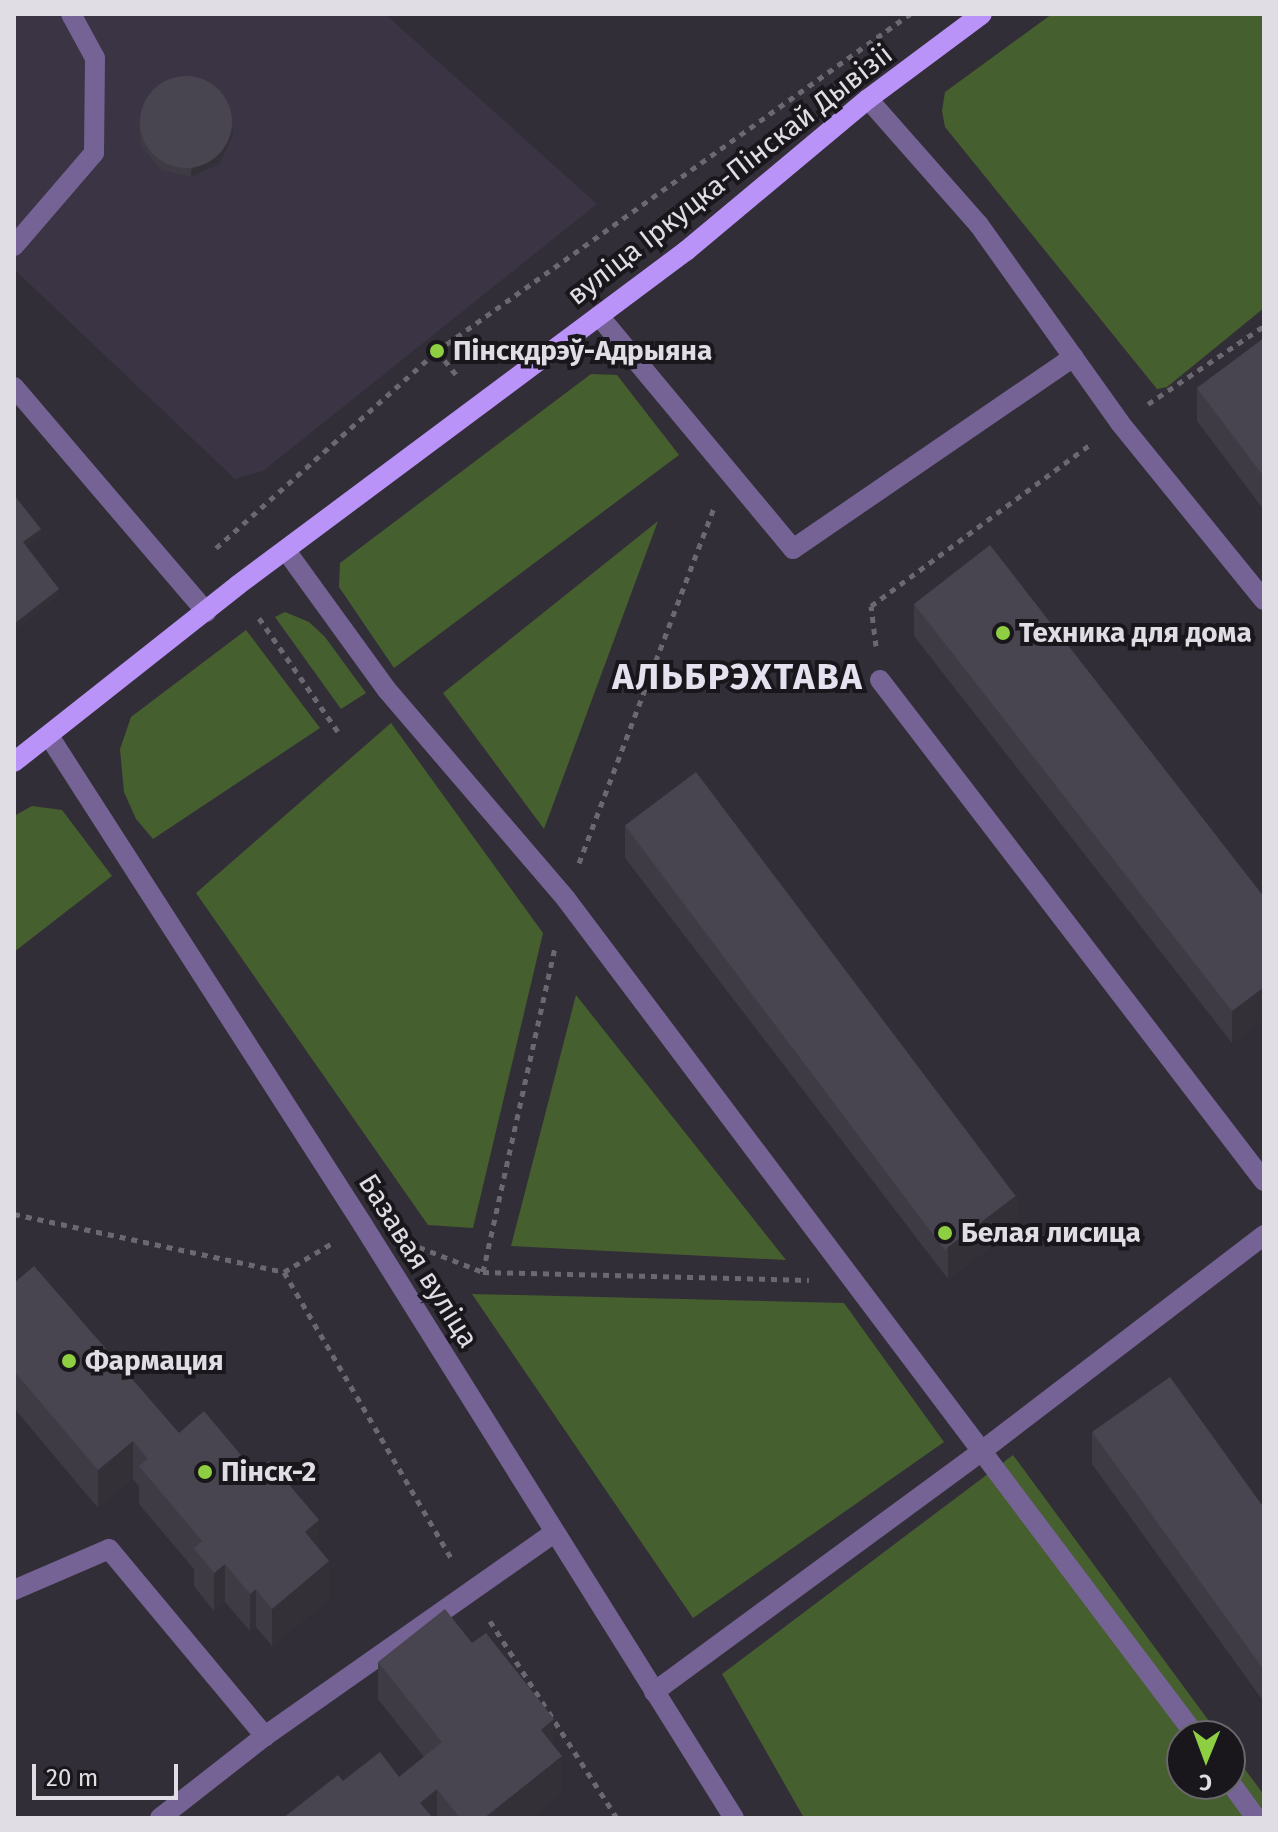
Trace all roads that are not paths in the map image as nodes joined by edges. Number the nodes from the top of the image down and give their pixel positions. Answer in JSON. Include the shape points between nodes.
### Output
{"nodes":[{"id":1,"x":71,"y":14,"type":"edge"},
{"id":2,"x":982,"y":14,"type":"edge"},
{"id":3,"x":868,"y":99,"type":"junction"},
{"id":4,"x":14,"y":246,"type":"edge"},
{"id":5,"x":599,"y":316,"type":"junction"},
{"id":6,"x":1073,"y":357,"type":"junction"},
{"id":7,"x":14,"y":387,"type":"edge"},
{"id":8,"x":287,"y":552,"type":"junction"},
{"id":9,"x":1264,"y":600,"type":"edge"},
{"id":10,"x":206,"y":612,"type":"junction"},
{"id":11,"x":880,"y":680,"type":"road end"},
{"id":12,"x":49,"y":736,"type":"junction"},
{"id":13,"x":14,"y":762,"type":"edge"},
{"id":14,"x":1264,"y":1181,"type":"edge"},
{"id":15,"x":1264,"y":1235,"type":"edge"},
{"id":16,"x":983,"y":1450,"type":"junction"},
{"id":17,"x":554,"y":1533,"type":"junction"},
{"id":18,"x":14,"y":1590,"type":"edge"},
{"id":19,"x":654,"y":1692,"type":"junction"},
{"id":20,"x":1184,"y":1720,"type":"edge"},
{"id":21,"x":265,"y":1736,"type":"junction"},
{"id":22,"x":1243,"y":1800,"type":"edge"},
{"id":23,"x":160,"y":1818,"type":"edge"},
{"id":24,"x":734,"y":1818,"type":"edge"},
{"id":25,"x":1256,"y":1818,"type":"edge"}],
"edges":[{"from":1,"to":4,"type":"street","via":[[95,58],[94,153]]},
{"from":2,"to":3,"type":"main road","name":"вуліца Іркуцка-Пінскай Дывізіі"},
{"from":3,"to":5,"type":"main road","name":"вуліца Іркуцка-Пінскай Дывізіі","via":[[686,251]]},
{"from":3,"to":6,"type":"street","via":[[979,225]]},
{"from":5,"to":6,"type":"street","via":[[793,549]]},
{"from":5,"to":8,"type":"main road","name":"вуліца Іркуцка-Пінскай Дывізіі"},
{"from":6,"to":9,"type":"street"},
{"from":7,"to":10,"type":"street"},
{"from":8,"to":10,"type":"main road","name":"вуліца Іркуцка-Пінскай Дывізіі"},
{"from":8,"to":16,"type":"street","via":[[387,690],[566,899]]},
{"from":10,"to":12,"type":"main road","name":"вуліца Іркуцка-Пінскай Дывізіі"},
{"from":11,"to":14,"type":"street"},
{"from":12,"to":13,"type":"main road","name":"вуліца Іркуцка-Пінскай Дывізіі"},
{"from":12,"to":17,"type":"street","name":"Базавая вуліца"},
{"from":15,"to":16,"type":"street"},
{"from":16,"to":19,"type":"street"},
{"from":16,"to":20,"type":"street"},
{"from":17,"to":19,"type":"street","name":"Базавая вуліца"},
{"from":17,"to":21,"type":"street"},
{"from":18,"to":21,"type":"street","via":[[109,1549]]},
{"from":19,"to":24,"type":"street","name":"Базавая вуліца"},
{"from":21,"to":23,"type":"street"},
{"from":22,"to":25,"type":"street"}]}
